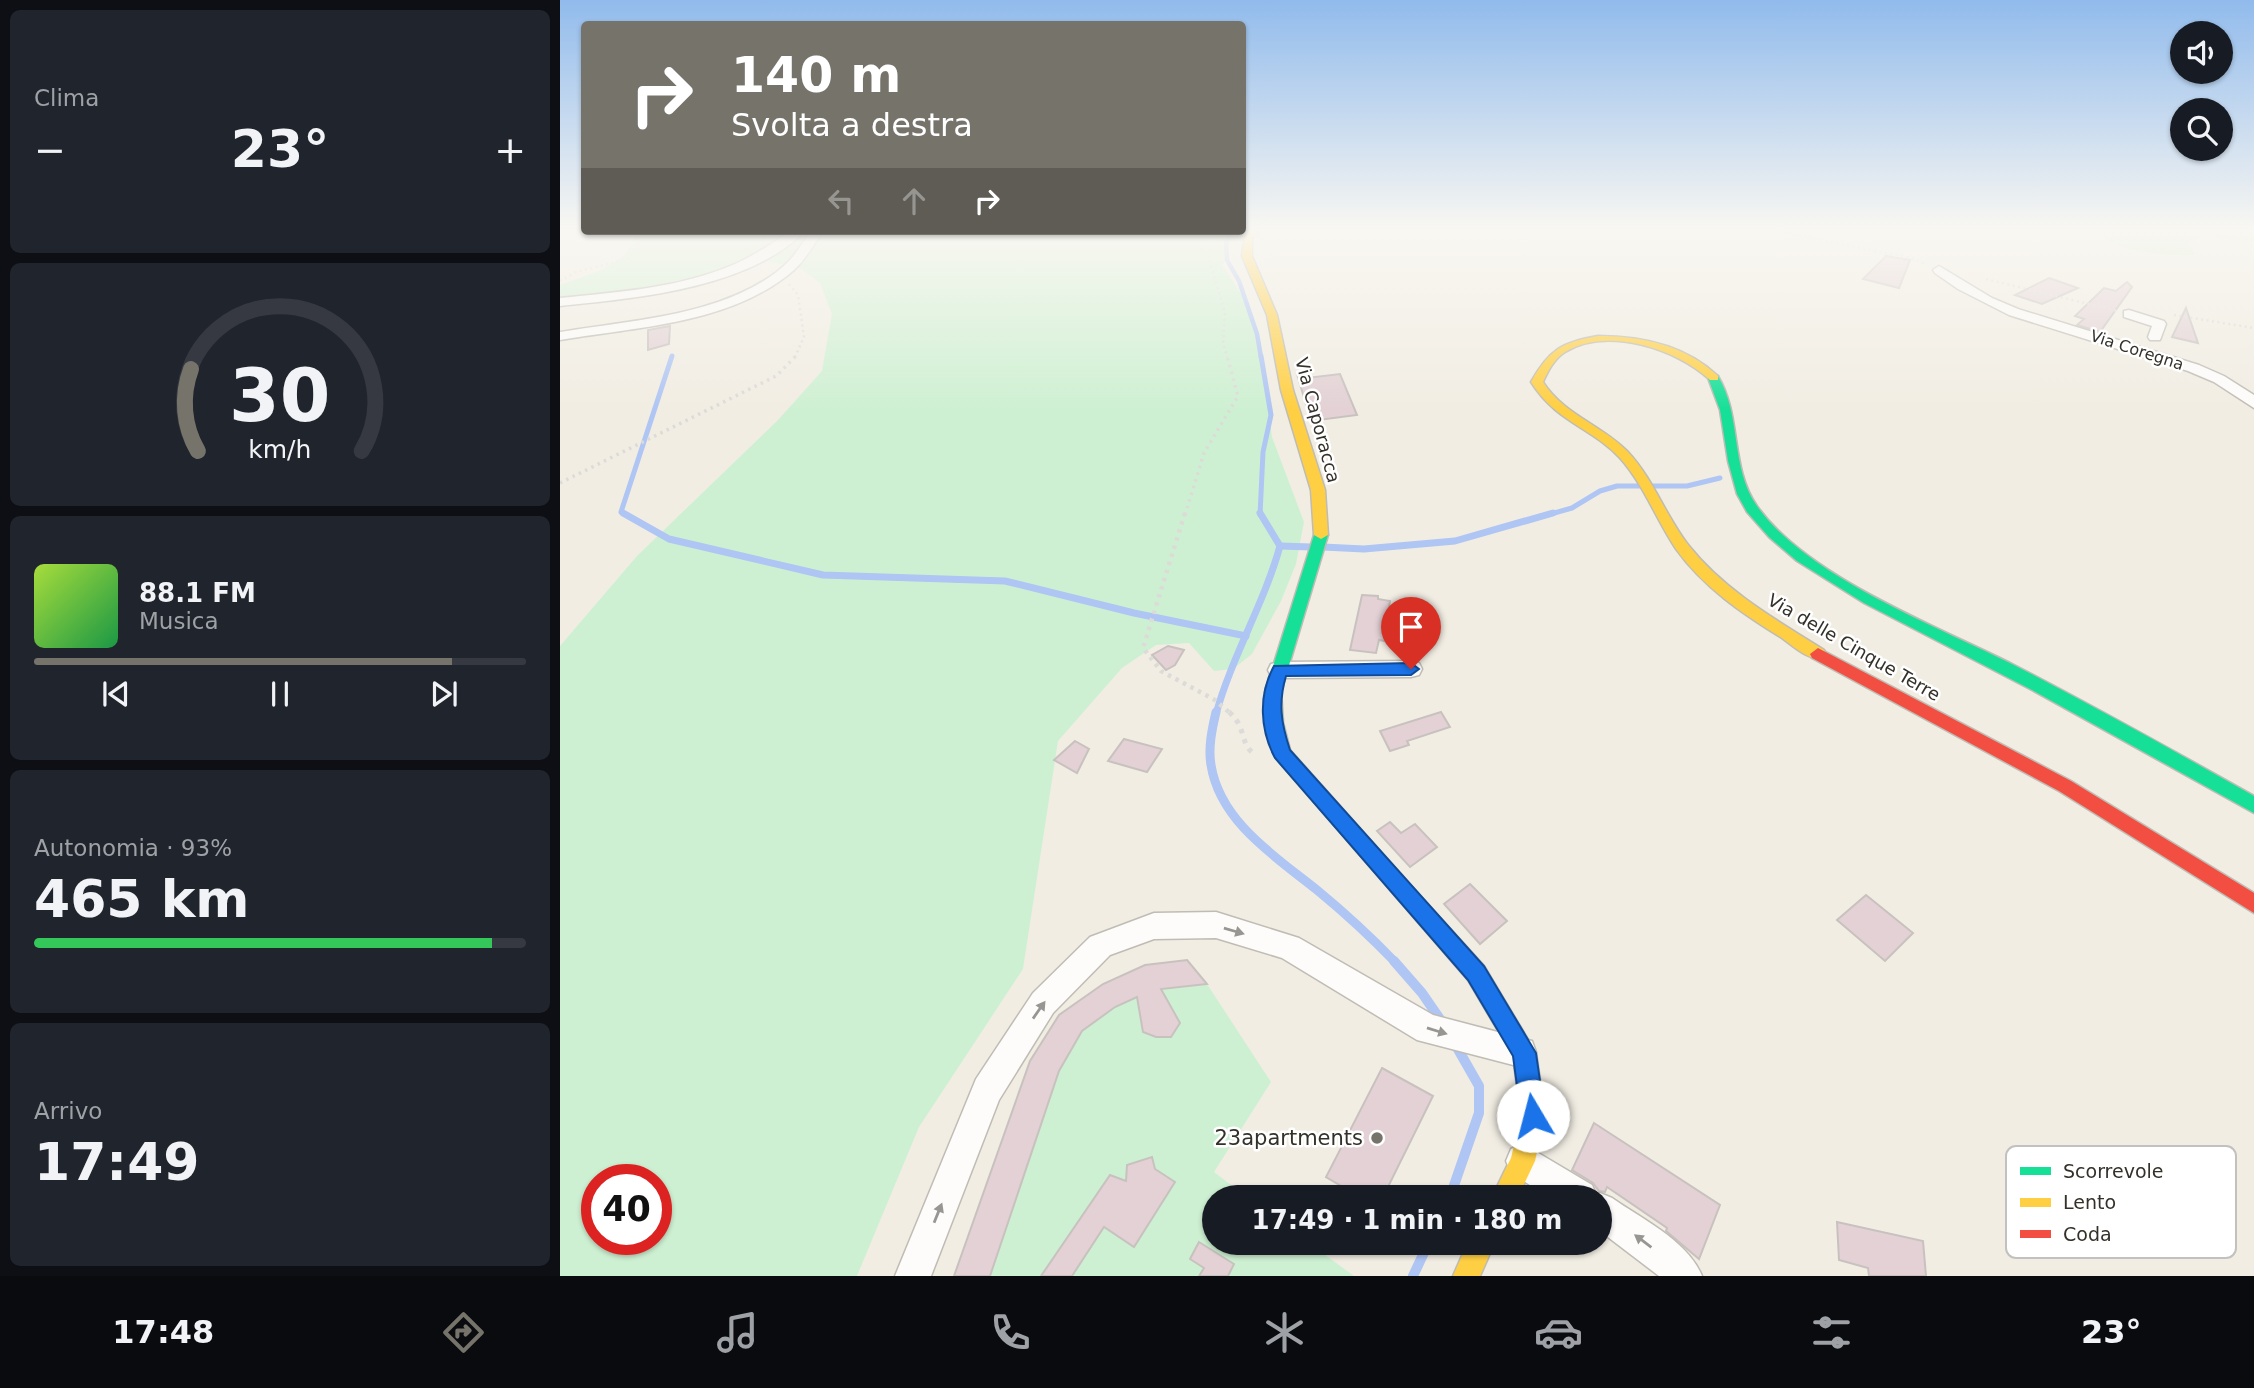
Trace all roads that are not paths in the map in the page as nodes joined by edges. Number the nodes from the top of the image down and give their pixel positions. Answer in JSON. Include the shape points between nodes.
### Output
{"nodes":[{"id":1,"x":648,"y":291,"type":"edge"},
{"id":2,"x":749,"y":291,"type":"edge"},
{"id":3,"x":1261,"y":291,"type":"edge"},
{"id":4,"x":1967,"y":291,"type":"edge"},
{"id":5,"x":560,"y":302,"type":"edge"},
{"id":6,"x":2129,"y":314,"type":"road end"},
{"id":7,"x":560,"y":336,"type":"edge"},
{"id":8,"x":2155,"y":337,"type":"dead end"},
{"id":9,"x":2254,"y":403,"type":"edge"},
{"id":10,"x":1411,"y":669,"type":"dead end"},
{"id":11,"x":1279,"y":670,"type":"junction"},
{"id":12,"x":2254,"y":805,"type":"edge"},
{"id":13,"x":2254,"y":904,"type":"edge"},
{"id":14,"x":1524,"y":1053,"type":"junction"},
{"id":15,"x":1523,"y":1161,"type":"junction"},
{"id":16,"x":1511,"y":1185,"type":"edge"},
{"id":17,"x":1561,"y":1185,"type":"edge"},
{"id":18,"x":1612,"y":1219,"type":"edge"},
{"id":19,"x":1476,"y":1255,"type":"edge"},
{"id":20,"x":913,"y":1276,"type":"edge"},
{"id":21,"x":1466,"y":1276,"type":"edge"},
{"id":22,"x":1684,"y":1276,"type":"edge"}],
"edges":[{"from":1,"to":5,"type":"street"},
{"from":2,"to":7,"type":"street","via":[[663,318]]},
{"from":3,"to":11,"type":"main road","name":"Via Caporacca","via":[[1272,315],[1287,390],[1318,491],[1321,534]]},
{"from":4,"to":9,"type":"street","name":"Via Coregna","via":[[2011,311],[2204,372],[2239,389]]},
{"from":6,"to":8,"type":"street","via":[[2159,324]]},
{"from":10,"to":11,"type":"street"},
{"from":11,"to":14,"type":"main road","name":"Via Caporacca","via":[[1271,718],[1282,753],[1476,973]]},
{"from":12,"to":13,"type":"main road","name":"Via delle Cinque Terre","via":[[1800,556],[1745,497],[1731,456],[1721,386],[1713,373],[1698,363],[1647,342],[1592,340],[1564,348],[1541,370],[1537,382],[1546,398],[1620,450],[1673,536],[1703,571],[1770,624],[2088,799]]},
{"from":14,"to":15,"type":"main road","name":"Via Caporacca","via":[[1533,1116]]},
{"from":20,"to":14,"type":"street","one_way":true,"via":[[987,1090],[1043,1003],[1100,946],[1154,926],[1216,925],[1289,947],[1428,1029]]},
{"from":15,"to":16,"type":"main road","name":"Via Caporacca"},
{"from":15,"to":17,"type":"street"},
{"from":22,"to":18,"type":"street","one_way":true},
{"from":19,"to":21,"type":"main road"}]}
